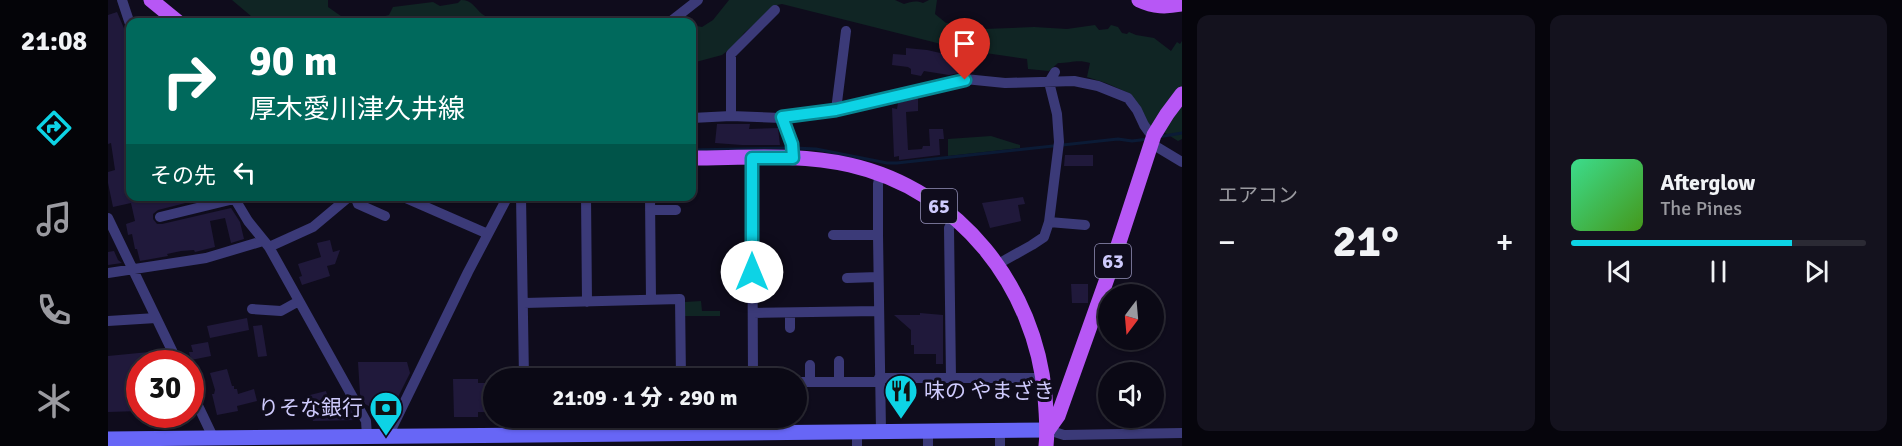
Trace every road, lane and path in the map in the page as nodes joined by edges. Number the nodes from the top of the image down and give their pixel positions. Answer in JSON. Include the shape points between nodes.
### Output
{"nodes":[{"id":1,"x":122,"y":0,"type":"edge"},
{"id":2,"x":150,"y":0,"type":"edge"},
{"id":3,"x":698,"y":0,"type":"edge"},
{"id":4,"x":1139,"y":0,"type":"edge"},
{"id":5,"x":1182,"y":4,"type":"edge"},
{"id":6,"x":776,"y":10,"type":"dead end"},
{"id":7,"x":128,"y":18,"type":"edge"},
{"id":8,"x":173,"y":18,"type":"edge"},
{"id":9,"x":675,"y":18,"type":"edge"},
{"id":10,"x":846,"y":31,"type":"dead end"},
{"id":11,"x":1055,"y":72,"type":"dead end"},
{"id":12,"x":1049,"y":82,"type":"junction"},
{"id":13,"x":1182,"y":94,"type":"edge"},
{"id":14,"x":836,"y":110,"type":"junction"},
{"id":15,"x":731,"y":116,"type":"junction"},
{"id":16,"x":782,"y":117,"type":"junction"},
{"id":17,"x":696,"y":118,"type":"edge"},
{"id":18,"x":1153,"y":139,"type":"junction"},
{"id":19,"x":792,"y":152,"type":"junction"},
{"id":20,"x":696,"y":158,"type":"edge"},
{"id":21,"x":752,"y":158,"type":"junction"},
{"id":22,"x":1182,"y":162,"type":"edge"},
{"id":23,"x":880,"y":174,"type":"junction"},
{"id":24,"x":225,"y":201,"type":"edge"},
{"id":25,"x":236,"y":201,"type":"edge"},
{"id":26,"x":344,"y":201,"type":"edge"},
{"id":27,"x":357,"y":201,"type":"edge"},
{"id":28,"x":412,"y":201,"type":"edge"},
{"id":29,"x":505,"y":201,"type":"edge"},
{"id":30,"x":521,"y":201,"type":"edge"},
{"id":31,"x":586,"y":201,"type":"edge"},
{"id":32,"x":650,"y":201,"type":"edge"},
{"id":33,"x":650,"y":210,"type":"junction"},
{"id":34,"x":676,"y":210,"type":"dead end"},
{"id":35,"x":384,"y":216,"type":"dead end"},
{"id":36,"x":160,"y":217,"type":"dead end"},
{"id":37,"x":108,"y":218,"type":"edge"},
{"id":38,"x":954,"y":218,"type":"junction"},
{"id":39,"x":1049,"y":222,"type":"junction"},
{"id":40,"x":1085,"y":225,"type":"dead end"},
{"id":41,"x":488,"y":234,"type":"junction"},
{"id":42,"x":833,"y":235,"type":"dead end"},
{"id":43,"x":878,"y":235,"type":"junction"},
{"id":44,"x":266,"y":244,"type":"junction"},
{"id":45,"x":998,"y":264,"type":"junction"},
{"id":46,"x":133,"y":269,"type":"junction"},
{"id":47,"x":108,"y":273,"type":"edge"},
{"id":48,"x":878,"y":277,"type":"junction"},
{"id":49,"x":848,"y":278,"type":"dead end"},
{"id":50,"x":651,"y":300,"type":"junction"},
{"id":51,"x":299,"y":301,"type":"junction"},
{"id":52,"x":587,"y":302,"type":"junction"},
{"id":53,"x":524,"y":303,"type":"junction"},
{"id":54,"x":252,"y":309,"type":"dead end"},
{"id":55,"x":878,"y":311,"type":"junction"},
{"id":56,"x":753,"y":313,"type":"junction"},
{"id":57,"x":790,"y":313,"type":"junction"},
{"id":58,"x":156,"y":318,"type":"junction"},
{"id":59,"x":108,"y":321,"type":"edge"},
{"id":60,"x":790,"y":328,"type":"dead end"},
{"id":61,"x":172,"y":350,"type":"edge"},
{"id":62,"x":839,"y":361,"type":"dead end"},
{"id":63,"x":810,"y":365,"type":"dead end"},
{"id":64,"x":524,"y":368,"type":"edge"},
{"id":65,"x":681,"y":368,"type":"edge"},
{"id":66,"x":753,"y":368,"type":"edge"},
{"id":67,"x":951,"y":378,"type":"junction"},
{"id":68,"x":1043,"y":378,"type":"junction"},
{"id":69,"x":879,"y":380,"type":"junction"},
{"id":70,"x":810,"y":382,"type":"joint"},
{"id":71,"x":840,"y":382,"type":"junction"},
{"id":72,"x":204,"y":417,"type":"edge"},
{"id":73,"x":682,"y":428,"type":"edge"},
{"id":74,"x":1000,"y":430,"type":"junction"},
{"id":75,"x":1048,"y":430,"type":"junction"},
{"id":76,"x":881,"y":431,"type":"junction"},
{"id":77,"x":752,"y":432,"type":"edge"},
{"id":78,"x":682,"y":433,"type":"junction"},
{"id":79,"x":1182,"y":433,"type":"edge"},
{"id":80,"x":1134,"y":434,"type":"junction"},
{"id":81,"x":388,"y":436,"type":"junction"},
{"id":82,"x":928,"y":438,"type":"edge"},
{"id":83,"x":108,"y":439,"type":"edge"},
{"id":84,"x":356,"y":439,"type":"edge"},
{"id":85,"x":857,"y":439,"type":"edge"},
{"id":86,"x":522,"y":440,"type":"edge"},
{"id":87,"x":217,"y":443,"type":"edge"},
{"id":88,"x":1000,"y":446,"type":"edge"},
{"id":89,"x":1046,"y":446,"type":"edge"},
{"id":90,"x":1135,"y":446,"type":"edge"}],
"edges":[{"from":1,"to":7,"type":"street"},
{"from":2,"to":8,"type":"main road"},
{"from":3,"to":9,"type":"street"},
{"from":4,"to":5,"type":"main road","via":[[1160,6]]},
{"from":6,"to":15,"type":"street","via":[[731,54]]},
{"from":10,"to":14,"type":"street"},
{"from":11,"to":12,"type":"street"},
{"from":12,"to":14,"type":"street","via":[[965,80]]},
{"from":12,"to":18,"type":"street","via":[[1074,81],[1128,98]]},
{"from":12,"to":39,"type":"street","via":[[1058,114]]},
{"from":13,"to":18,"type":"main road","number":"63"},
{"from":14,"to":16,"type":"street"},
{"from":15,"to":16,"type":"street"},
{"from":15,"to":17,"type":"street"},
{"from":16,"to":19,"type":"street"},
{"from":18,"to":22,"type":"street"},
{"from":18,"to":75,"type":"main road","number":"63","via":[[1058,416]]},
{"from":19,"to":21,"type":"main road","number":"65"},
{"from":19,"to":23,"type":"main road","number":"65"},
{"from":20,"to":21,"type":"main road","number":"65"},
{"from":21,"to":56,"type":"street"},
{"from":23,"to":38,"type":"main road","number":"65","via":[[922,194]]},
{"from":23,"to":43,"type":"street"},
{"from":24,"to":36,"type":"street","via":[[173,218]]},
{"from":25,"to":44,"type":"street"},
{"from":26,"to":44,"type":"street","via":[[313,227]]},
{"from":27,"to":35,"type":"street"},
{"from":28,"to":41,"type":"street"},
{"from":29,"to":41,"type":"street"},
{"from":30,"to":53,"type":"street"},
{"from":31,"to":52,"type":"street"},
{"from":32,"to":33,"type":"street"},
{"from":33,"to":34,"type":"street"},
{"from":33,"to":50,"type":"street"},
{"from":37,"to":46,"type":"street"},
{"from":38,"to":45,"type":"main road","number":"65"},
{"from":38,"to":67,"type":"street","via":[[949,228]]},
{"from":39,"to":40,"type":"street","via":[[1072,228]]},
{"from":39,"to":45,"type":"street","via":[[1044,237]]},
{"from":41,"to":81,"type":"street"},
{"from":42,"to":43,"type":"street"},
{"from":43,"to":48,"type":"street"},
{"from":44,"to":46,"type":"street"},
{"from":44,"to":51,"type":"street"},
{"from":45,"to":68,"type":"main road","number":"65","via":[[1024,310]]},
{"from":46,"to":47,"type":"street"},
{"from":46,"to":58,"type":"street"},
{"from":48,"to":49,"type":"street"},
{"from":48,"to":55,"type":"street"},
{"from":50,"to":52,"type":"street"},
{"from":50,"to":65,"type":"street","via":[[680,299]]},
{"from":51,"to":54,"type":"street","via":[[281,311]]},
{"from":51,"to":84,"type":"street","via":[[366,421]]},
{"from":52,"to":53,"type":"street"},
{"from":53,"to":64,"type":"street"},
{"from":55,"to":57,"type":"street"},
{"from":55,"to":69,"type":"street"},
{"from":56,"to":57,"type":"street"},
{"from":56,"to":66,"type":"street"},
{"from":57,"to":60,"type":"street"},
{"from":58,"to":59,"type":"street"},
{"from":58,"to":61,"type":"street"},
{"from":62,"to":71,"type":"street"},
{"from":63,"to":70,"type":"street"},
{"from":67,"to":68,"type":"street"},
{"from":67,"to":69,"type":"street"},
{"from":68,"to":75,"type":"main road","number":"65"},
{"from":69,"to":71,"type":"street"},
{"from":69,"to":76,"type":"street"},
{"from":70,"to":71,"type":"street"},
{"from":72,"to":87,"type":"street"},
{"from":73,"to":78,"type":"street"},
{"from":74,"to":75,"type":"street"},
{"from":74,"to":82,"type":"street"},
{"from":74,"to":88,"type":"street"},
{"from":75,"to":80,"type":"street","via":[[1064,435]]},
{"from":75,"to":89,"type":"main road","number":"63"},
{"from":76,"to":82,"type":"street"},
{"from":76,"to":85,"type":"street"},
{"from":77,"to":78,"type":"street"},
{"from":77,"to":85,"type":"street"},
{"from":78,"to":86,"type":"street"},
{"from":79,"to":80,"type":"street"},
{"from":80,"to":90,"type":"street"},
{"from":81,"to":84,"type":"street"},
{"from":81,"to":86,"type":"street"},
{"from":83,"to":87,"type":"street"},
{"from":84,"to":87,"type":"street"}]}
